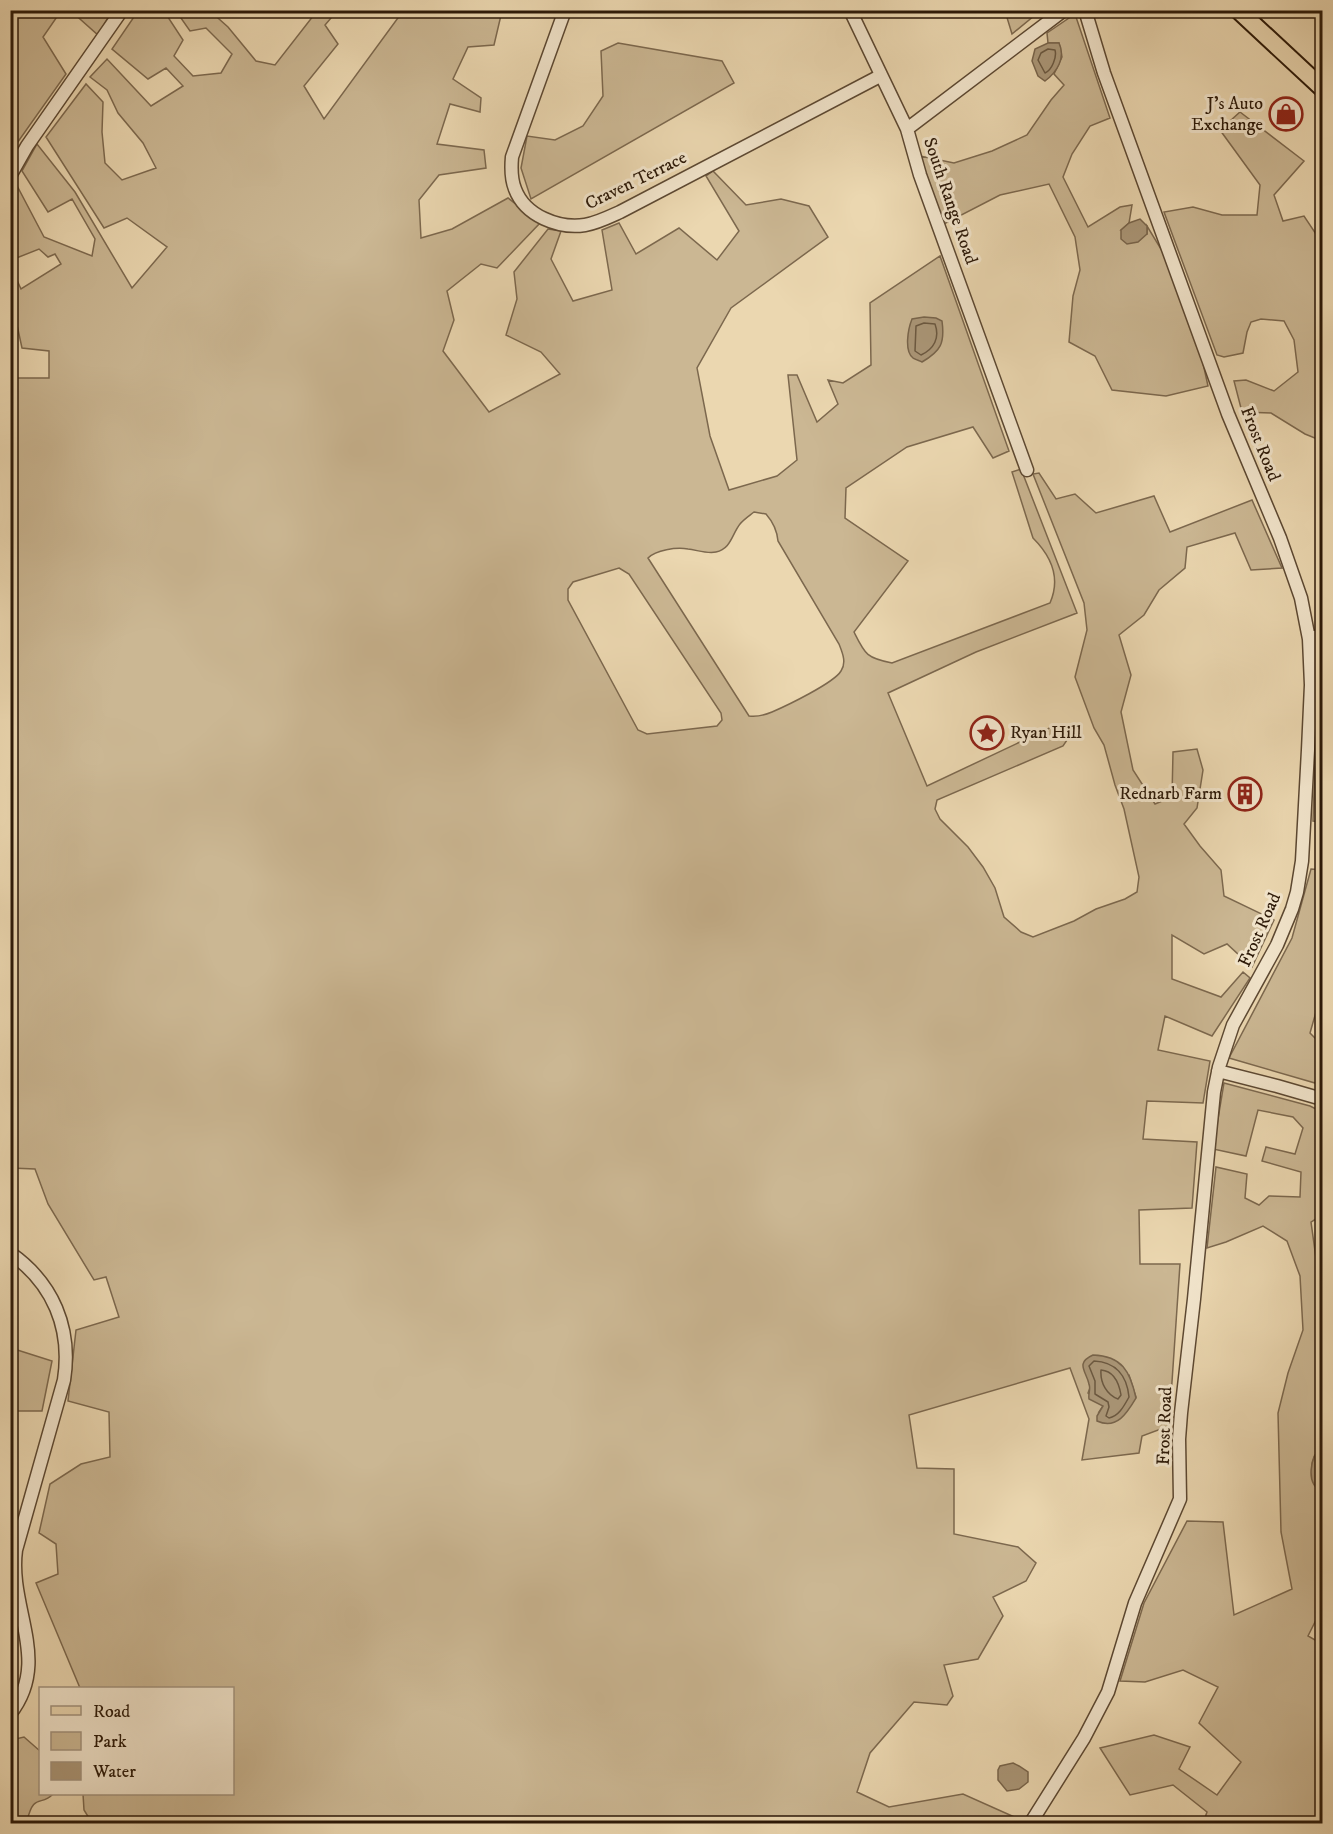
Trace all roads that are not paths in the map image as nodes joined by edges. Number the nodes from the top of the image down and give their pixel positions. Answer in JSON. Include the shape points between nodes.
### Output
{"nodes":[{"id":1,"x":122,"y":10,"type":"edge"},
{"id":2,"x":565,"y":10,"type":"edge"},
{"id":3,"x":850,"y":10,"type":"edge"},
{"id":4,"x":1064,"y":10,"type":"edge"},
{"id":5,"x":1085,"y":10,"type":"edge"},
{"id":6,"x":1238,"y":10,"type":"edge"},
{"id":7,"x":880,"y":76,"type":"junction"},
{"id":8,"x":1323,"y":88,"type":"edge"},
{"id":9,"x":907,"y":129,"type":"junction"},
{"id":10,"x":10,"y":176,"type":"edge"},
{"id":11,"x":1027,"y":470,"type":"dead end"},
{"id":12,"x":1323,"y":635,"type":"edge"},
{"id":13,"x":1310,"y":639,"type":"junction"},
{"id":14,"x":1218,"y":1071,"type":"junction"},
{"id":15,"x":1323,"y":1099,"type":"edge"},
{"id":16,"x":10,"y":1253,"type":"edge"},
{"id":17,"x":10,"y":1714,"type":"edge"},
{"id":18,"x":1030,"y":1824,"type":"edge"}],
"edges":[{"from":1,"to":10,"type":"street"},
{"from":2,"to":7,"type":"street","name":"Craven Terrace","via":[[511,168],[520,199],[544,219],[563,225],[586,225],[620,212]]},
{"from":3,"to":7,"type":"street"},
{"from":4,"to":9,"type":"street","name":"South Range Road"},
{"from":5,"to":13,"type":"street","name":"Frost Road","via":[[1104,73],[1228,414],[1280,538]]},
{"from":6,"to":8,"type":"main road"},
{"from":7,"to":9,"type":"street"},
{"from":9,"to":11,"type":"street","name":"South Range Road","via":[[920,175]]},
{"from":12,"to":13,"type":"street"},
{"from":13,"to":14,"type":"street","name":"Frost Road","via":[[1308,750],[1297,892],[1277,945],[1233,1025]]},
{"from":14,"to":15,"type":"street"},
{"from":14,"to":18,"type":"street","name":"Frost Road","via":[[1181,1413],[1180,1499],[1135,1604],[1108,1692]]},
{"from":16,"to":17,"type":"street","via":[[31,1270],[51,1296],[63,1327],[66,1353],[64,1380],[16,1550],[15,1575],[30,1662],[23,1696]]}]}
